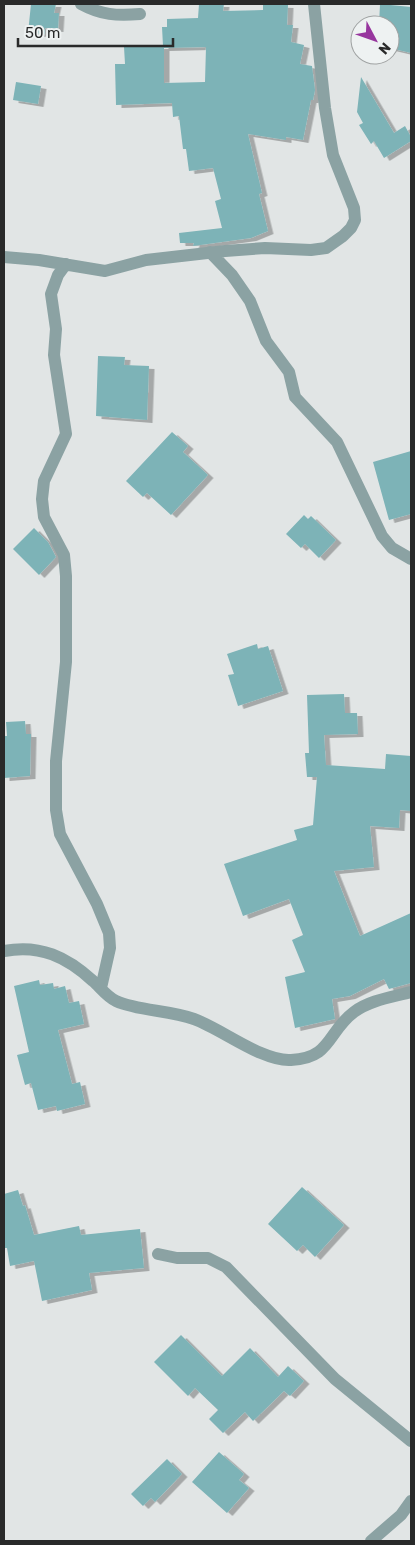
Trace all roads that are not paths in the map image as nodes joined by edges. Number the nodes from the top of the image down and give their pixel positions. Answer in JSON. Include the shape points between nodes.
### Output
{"nodes":[{"id":1,"x":81,"y":4,"type":"edge"},
{"id":2,"x":314,"y":4,"type":"edge"},
{"id":3,"x":140,"y":14,"type":"dead end"},
{"id":4,"x":210,"y":252,"type":"junction"},
{"id":5,"x":4,"y":257,"type":"edge"},
{"id":6,"x":66,"y":264,"type":"junction"},
{"id":7,"x":411,"y":559,"type":"edge"},
{"id":8,"x":4,"y":951,"type":"edge"},
{"id":9,"x":101,"y":988,"type":"junction"},
{"id":10,"x":411,"y":992,"type":"edge"},
{"id":11,"x":158,"y":1254,"type":"dead end"},
{"id":12,"x":411,"y":1440,"type":"edge"},
{"id":13,"x":411,"y":1501,"type":"edge"},
{"id":14,"x":371,"y":1541,"type":"edge"}],
"edges":[{"from":1,"to":3,"type":"street","via":[[98,13]]},
{"from":2,"to":4,"type":"street","via":[[333,155],[354,208],[351,228],[335,242],[318,249]]},
{"from":4,"to":6,"type":"street","via":[[146,260],[105,270]]},
{"from":4,"to":7,"type":"street","via":[[250,301],[266,341],[289,372],[298,402],[337,442],[382,536],[392,548]]},
{"from":5,"to":6,"type":"street"},
{"from":6,"to":9,"type":"street","via":[[51,294],[56,329],[54,355],[66,434],[44,481],[42,499],[44,517],[64,555],[66,576],[66,662],[56,761],[56,810],[60,834],[109,934],[110,948]]},
{"from":8,"to":9,"type":"street","via":[[20,948],[44,950],[70,962]]},
{"from":9,"to":10,"type":"street","via":[[120,1002],[193,1018],[274,1059],[288,1060],[318,1054],[354,1012]]},
{"from":11,"to":12,"type":"street","via":[[208,1258],[226,1267],[335,1379]]},
{"from":13,"to":14,"type":"street","via":[[401,1515]]}]}
